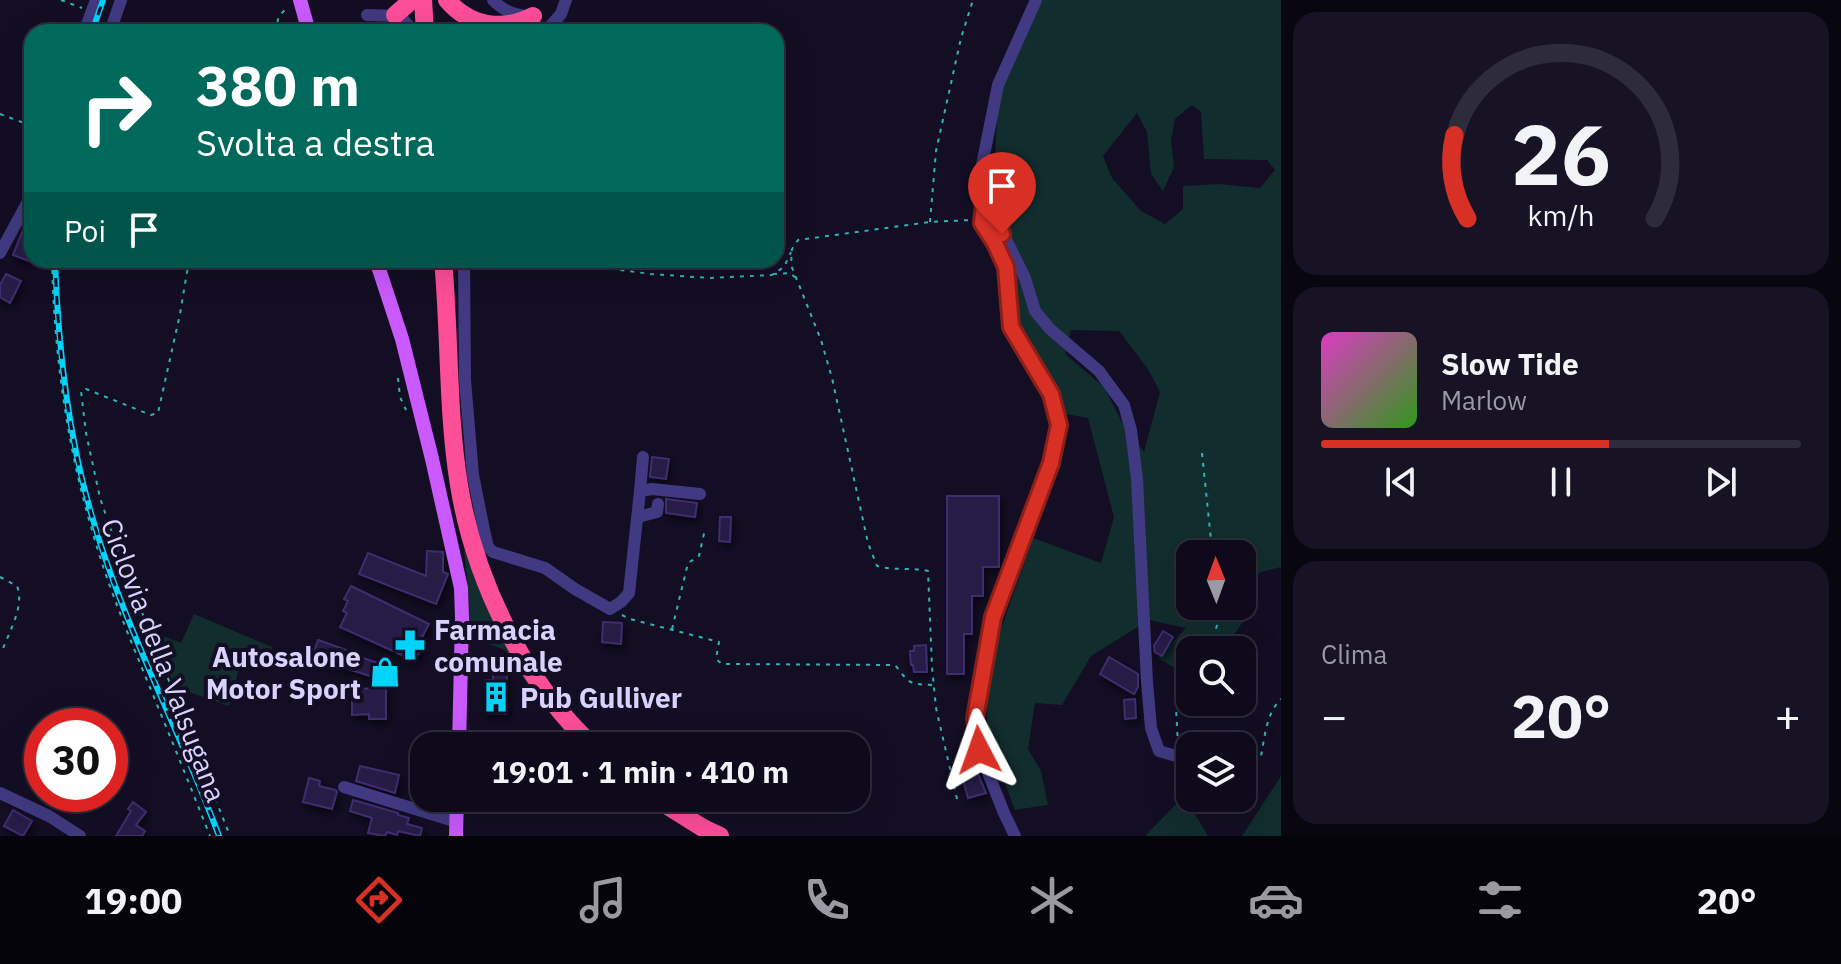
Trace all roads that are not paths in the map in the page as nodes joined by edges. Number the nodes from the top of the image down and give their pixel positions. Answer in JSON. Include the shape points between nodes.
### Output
{"nodes":[{"id":1,"x":121,"y":0,"type":"edge"},
{"id":2,"x":300,"y":0,"type":"edge"},
{"id":3,"x":311,"y":0,"type":"edge"},
{"id":4,"x":412,"y":0,"type":"edge"},
{"id":5,"x":423,"y":0,"type":"edge"},
{"id":6,"x":447,"y":0,"type":"edge"},
{"id":7,"x":493,"y":0,"type":"edge"},
{"id":8,"x":545,"y":0,"type":"edge"},
{"id":9,"x":566,"y":0,"type":"edge"},
{"id":10,"x":1036,"y":0,"type":"edge"},
{"id":11,"x":367,"y":15,"type":"dead end"},
{"id":12,"x":533,"y":16,"type":"junction"},
{"id":13,"x":398,"y":21,"type":"edge"},
{"id":14,"x":113,"y":24,"type":"edge"},
{"id":15,"x":307,"y":24,"type":"edge"},
{"id":16,"x":310,"y":24,"type":"edge"},
{"id":17,"x":424,"y":24,"type":"edge"},
{"id":18,"x":487,"y":24,"type":"edge"},
{"id":19,"x":504,"y":24,"type":"edge"},
{"id":20,"x":526,"y":24,"type":"edge"},
{"id":21,"x":552,"y":24,"type":"edge"},
{"id":22,"x":985,"y":196,"type":"junction"},
{"id":23,"x":24,"y":209,"type":"edge"},
{"id":24,"x":0,"y":253,"type":"edge"},
{"id":25,"x":379,"y":268,"type":"edge"},
{"id":26,"x":444,"y":268,"type":"edge"},
{"id":27,"x":464,"y":268,"type":"edge"},
{"id":28,"x":643,"y":457,"type":"dead end"},
{"id":29,"x":640,"y":491,"type":"junction"},
{"id":30,"x":700,"y":494,"type":"dead end"},
{"id":31,"x":658,"y":504,"type":"dead end"},
{"id":32,"x":638,"y":517,"type":"junction"},
{"id":33,"x":459,"y":732,"type":"edge"},
{"id":34,"x":579,"y":732,"type":"edge"},
{"id":35,"x":1176,"y":756,"type":"edge"},
{"id":36,"x":344,"y":787,"type":"dead end"},
{"id":37,"x":0,"y":793,"type":"edge"},
{"id":38,"x":677,"y":812,"type":"edge"},
{"id":39,"x":456,"y":829,"type":"edge"},
{"id":40,"x":80,"y":836,"type":"edge"},
{"id":41,"x":720,"y":836,"type":"edge"},
{"id":42,"x":1015,"y":836,"type":"edge"}],
"edges":[{"from":1,"to":14,"type":"street"},
{"from":2,"to":15,"type":"main road"},
{"from":3,"to":16,"type":"main road"},
{"from":4,"to":13,"type":"highway"},
{"from":5,"to":17,"type":"highway"},
{"from":6,"to":18,"type":"highway","via":[[465,17]]},
{"from":7,"to":12,"type":"street","via":[[515,15]]},
{"from":8,"to":12,"type":"highway"},
{"from":9,"to":21,"type":"street"},
{"from":10,"to":22,"type":"street","via":[[998,85],[982,165]]},
{"from":11,"to":13,"type":"street"},
{"from":12,"to":19,"type":"highway"},
{"from":12,"to":20,"type":"highway"},
{"from":22,"to":35,"type":"street","via":[[1035,311],[1099,371],[1124,405],[1137,479],[1151,728],[1159,751]]},
{"from":22,"to":42,"type":"street","via":[[982,223],[1006,267],[1011,327],[1051,394],[1059,422],[1051,463],[993,617],[975,718],[979,750]]},
{"from":23,"to":24,"type":"street"},
{"from":25,"to":33,"type":"main road","via":[[402,339],[461,588]]},
{"from":26,"to":34,"type":"highway","via":[[456,462],[477,558],[535,678]]},
{"from":27,"to":32,"type":"street","via":[[473,475],[488,547],[545,568],[610,609],[629,593]]},
{"from":28,"to":29,"type":"street"},
{"from":29,"to":30,"type":"street"},
{"from":29,"to":32,"type":"street"},
{"from":31,"to":32,"type":"street","via":[[657,512]]},
{"from":36,"to":39,"type":"street"},
{"from":37,"to":40,"type":"street"},
{"from":38,"to":41,"type":"highway"}]}
